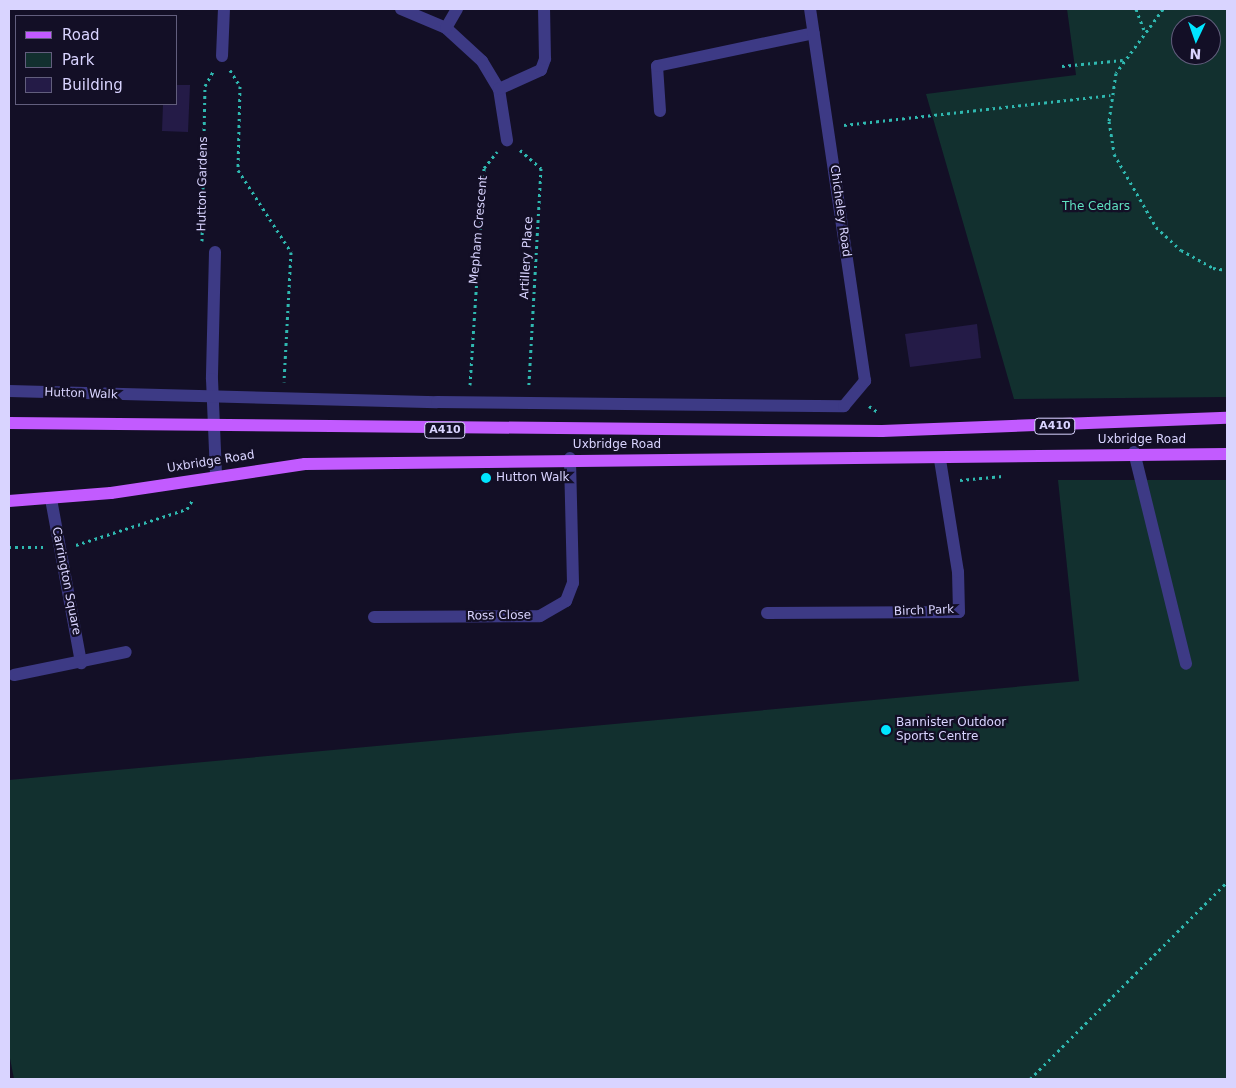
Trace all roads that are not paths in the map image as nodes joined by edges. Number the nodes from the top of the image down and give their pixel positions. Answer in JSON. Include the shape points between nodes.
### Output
{"nodes":[{"id":1,"x":224,"y":9,"type":"edge"},
{"id":2,"x":402,"y":9,"type":"edge"},
{"id":3,"x":456,"y":9,"type":"edge"},
{"id":4,"x":544,"y":9,"type":"edge"},
{"id":5,"x":810,"y":9,"type":"edge"},
{"id":6,"x":446,"y":28,"type":"junction"},
{"id":7,"x":814,"y":33,"type":"junction"},
{"id":8,"x":222,"y":56,"type":"road end"},
{"id":9,"x":499,"y":89,"type":"junction"},
{"id":10,"x":660,"y":111,"type":"dead end"},
{"id":11,"x":507,"y":140,"type":"road end"},
{"id":12,"x":215,"y":252,"type":"road end"},
{"id":13,"x":9,"y":391,"type":"edge"},
{"id":14,"x":214,"y":398,"type":"junction"},
{"id":15,"x":844,"y":406,"type":"joint"},
{"id":16,"x":1227,"y":418,"type":"edge"},
{"id":17,"x":9,"y":423,"type":"edge"},
{"id":18,"x":214,"y":428,"type":"junction"},
{"id":19,"x":1134,"y":452,"type":"junction"},
{"id":20,"x":1227,"y":454,"type":"edge"},
{"id":21,"x":570,"y":458,"type":"junction"},
{"id":22,"x":940,"y":459,"type":"junction"},
{"id":23,"x":216,"y":474,"type":"junction"},
{"id":24,"x":50,"y":499,"type":"junction"},
{"id":25,"x":9,"y":501,"type":"edge"},
{"id":26,"x":767,"y":613,"type":"dead end"},
{"id":27,"x":374,"y":617,"type":"dead end"},
{"id":28,"x":126,"y":652,"type":"dead end"},
{"id":29,"x":81,"y":663,"type":"junction"},
{"id":30,"x":1186,"y":664,"type":"dead end"},
{"id":31,"x":14,"y":675,"type":"dead end"}],
"edges":[{"from":1,"to":8,"type":"street"},
{"from":2,"to":6,"type":"street"},
{"from":3,"to":6,"type":"street"},
{"from":4,"to":9,"type":"street","via":[[545,59],[541,70]]},
{"from":5,"to":7,"type":"street","name":"Chicheley Road"},
{"from":6,"to":9,"type":"street","via":[[482,61]]},
{"from":7,"to":10,"type":"street","via":[[657,66]]},
{"from":7,"to":15,"type":"street","name":"Chicheley Road","via":[[865,381]]},
{"from":9,"to":11,"type":"street"},
{"from":12,"to":14,"type":"street"},
{"from":13,"to":14,"type":"street","name":"Hutton Walk"},
{"from":14,"to":15,"type":"street","name":"Hutton Walk"},
{"from":14,"to":18,"type":"street"},
{"from":16,"to":18,"type":"main road","name":"Uxbridge Road","number":"A410","via":[[882,431]]},
{"from":17,"to":18,"type":"main road","name":"Uxbridge Road","number":"A410"},
{"from":18,"to":23,"type":"street"},
{"from":19,"to":20,"type":"main road","name":"Uxbridge Road"},
{"from":19,"to":22,"type":"main road","name":"Uxbridge Road"},
{"from":19,"to":30,"type":"street"},
{"from":21,"to":22,"type":"main road","name":"Uxbridge Road"},
{"from":21,"to":23,"type":"main road","name":"Uxbridge Road","via":[[305,464]]},
{"from":21,"to":27,"type":"street","name":"Ross Close","via":[[573,582],[566,600],[540,616]]},
{"from":22,"to":26,"type":"street","name":"Birch Park","via":[[958,572],[959,612]]},
{"from":23,"to":24,"type":"main road","name":"Uxbridge Road"},
{"from":24,"to":25,"type":"main road","name":"Uxbridge Road"},
{"from":24,"to":29,"type":"street","name":"Carrington Square"},
{"from":28,"to":29,"type":"street"},
{"from":29,"to":31,"type":"street"}]}
